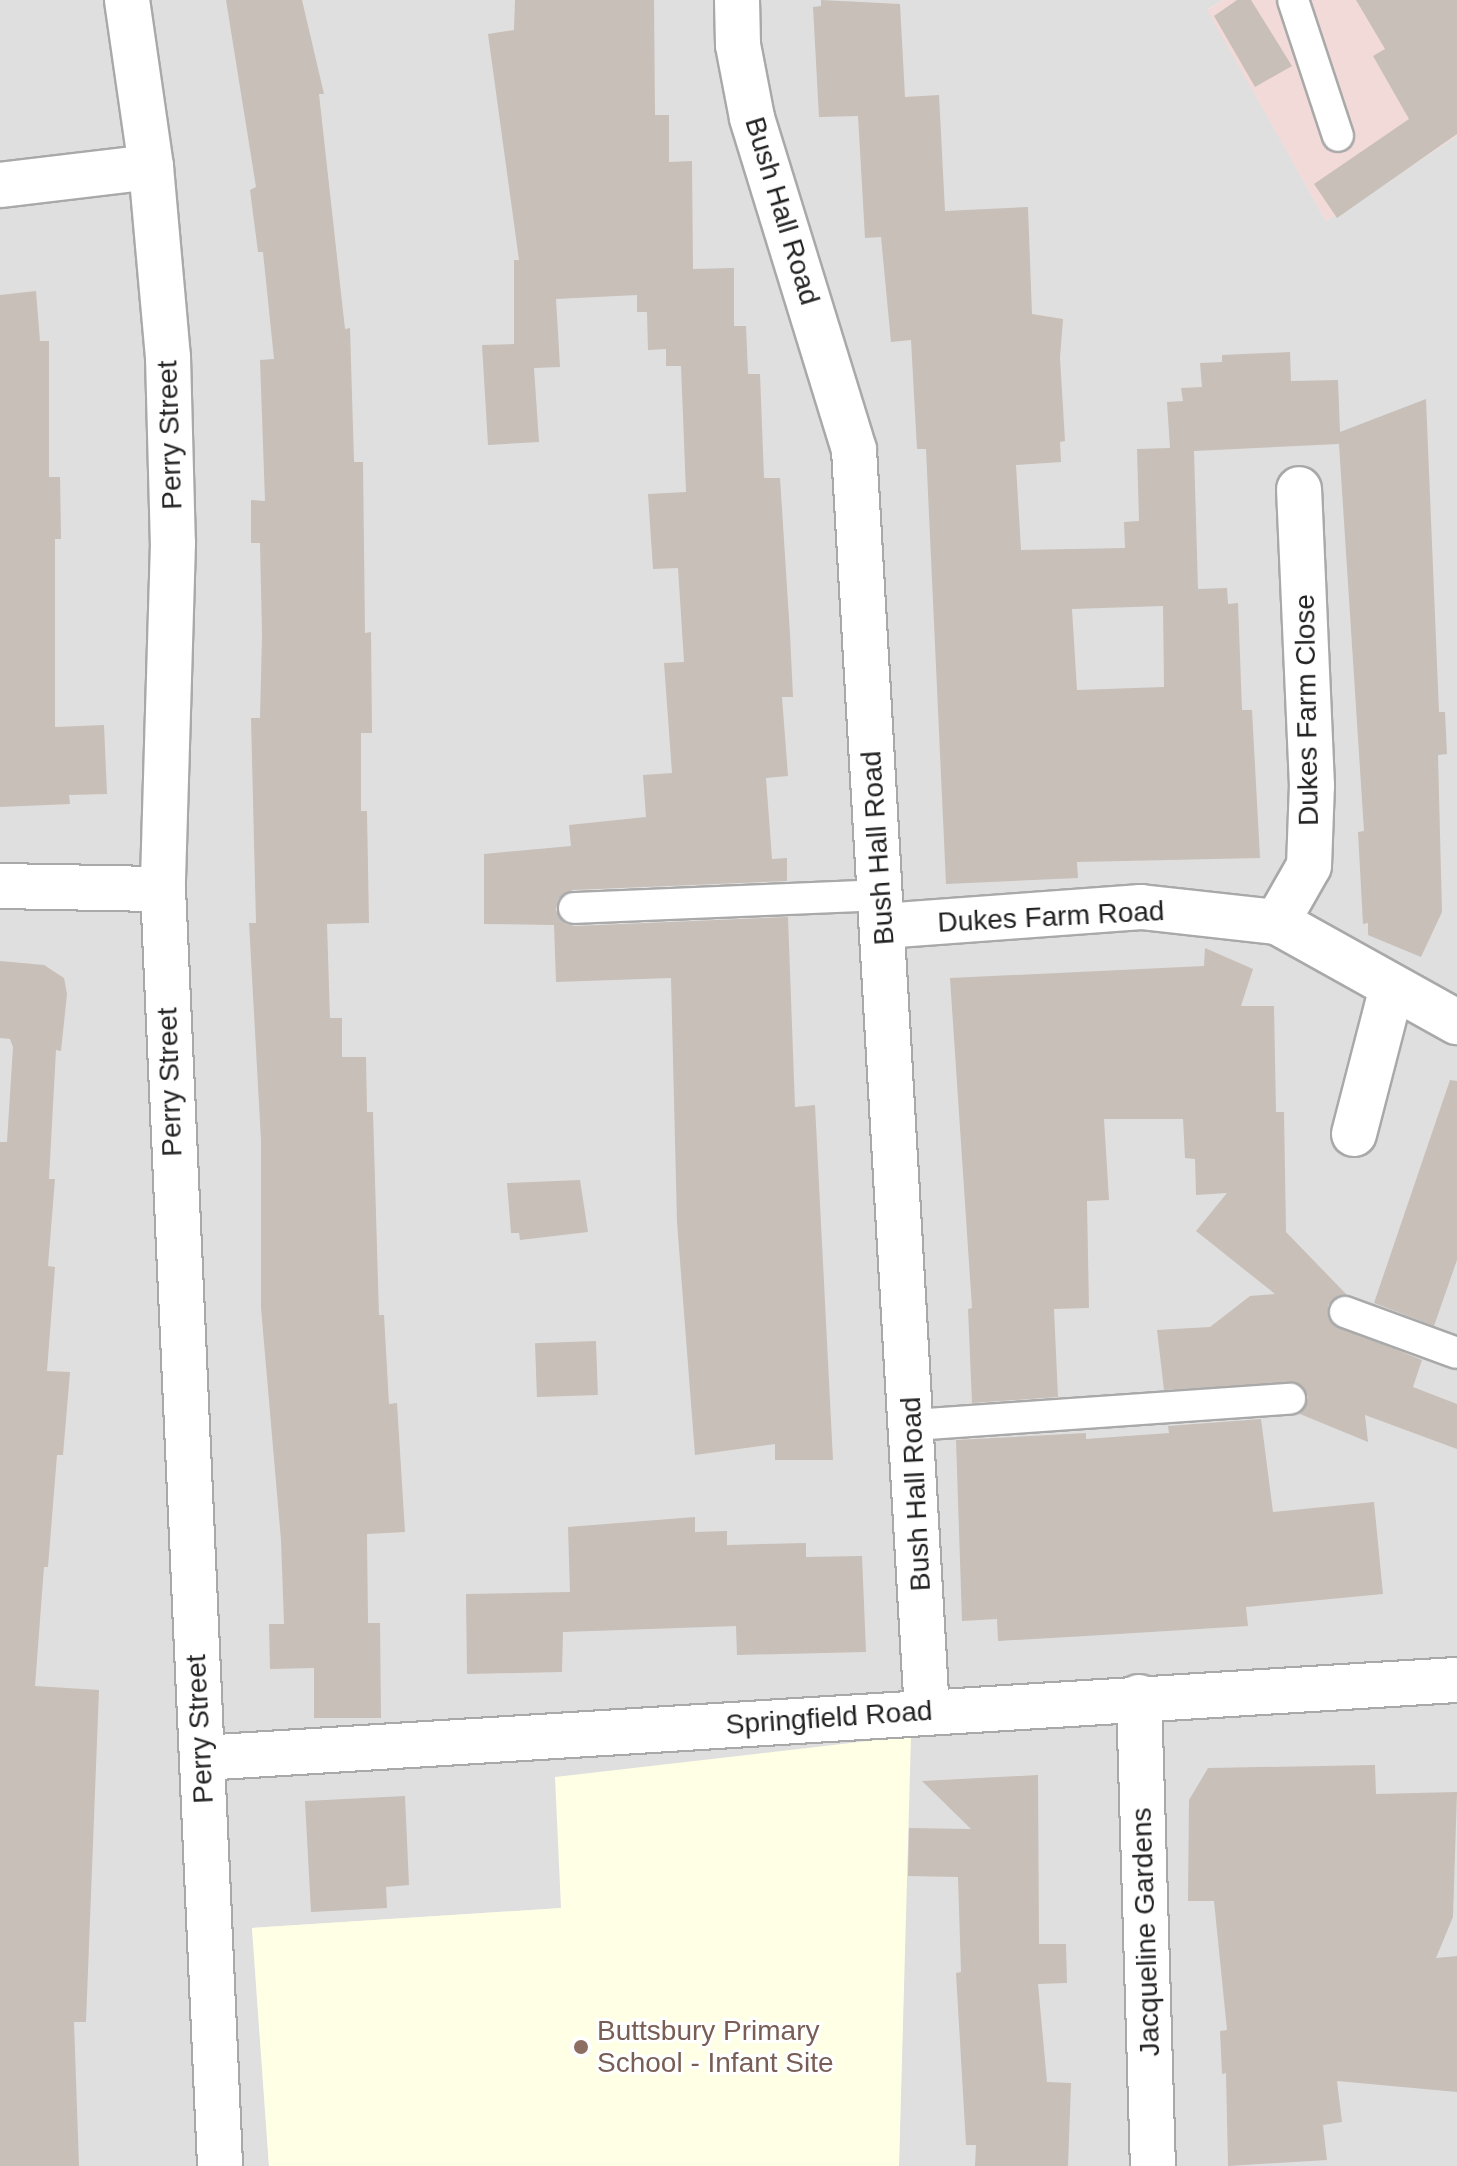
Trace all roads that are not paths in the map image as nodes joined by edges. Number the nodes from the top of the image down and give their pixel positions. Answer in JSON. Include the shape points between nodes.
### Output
{"nodes":[{"id":1,"x":127,"y":0,"type":"edge"},
{"id":2,"x":737,"y":0,"type":"edge"},
{"id":3,"x":1293,"y":0,"type":"edge"},
{"id":4,"x":1338,"y":136,"type":"dead end"},
{"id":5,"x":151,"y":167,"type":"junction"},
{"id":6,"x":0,"y":185,"type":"edge"},
{"id":7,"x":1299,"y":489,"type":"dead end"},
{"id":8,"x":0,"y":886,"type":"edge"},
{"id":9,"x":163,"y":889,"type":"junction"},
{"id":10,"x":574,"y":908,"type":"dead end"},
{"id":11,"x":882,"y":910,"type":"junction"},
{"id":12,"x":1277,"y":922,"type":"junction"},
{"id":13,"x":1392,"y":987,"type":"junction"},
{"id":14,"x":1457,"y":1022,"type":"edge"},
{"id":15,"x":1354,"y":1134,"type":"dead end"},
{"id":16,"x":1345,"y":1312,"type":"dead end"},
{"id":17,"x":1457,"y":1353,"type":"edge"},
{"id":18,"x":1290,"y":1399,"type":"dead end"},
{"id":19,"x":914,"y":1425,"type":"junction"},
{"id":20,"x":1457,"y":1680,"type":"edge"},
{"id":21,"x":1139,"y":1697,"type":"junction"},
{"id":22,"x":927,"y":1711,"type":"junction"},
{"id":23,"x":202,"y":1758,"type":"junction"},
{"id":24,"x":220,"y":2166,"type":"edge"},
{"id":25,"x":1153,"y":2166,"type":"edge"}],
"edges":[{"from":1,"to":5,"type":"street","name":"Perry Street"},
{"from":2,"to":11,"type":"street","name":"Bush Hall Road","via":[[738,45],[752,118],[854,450]]},
{"from":3,"to":4,"type":"lane"},
{"from":5,"to":6,"type":"street"},
{"from":5,"to":9,"type":"street","name":"Perry Street","via":[[168,357],[173,543]]},
{"from":7,"to":12,"type":"street","name":"Dukes Farm Close","via":[[1312,786],[1309,866]]},
{"from":8,"to":9,"type":"street"},
{"from":9,"to":23,"type":"street","name":"Perry Street"},
{"from":10,"to":11,"type":"lane"},
{"from":11,"to":12,"type":"street","name":"Dukes Farm Road","via":[[1141,907]]},
{"from":11,"to":19,"type":"street","name":"Bush Hall Road"},
{"from":12,"to":13,"type":"street","name":"Dukes Farm Road"},
{"from":13,"to":14,"type":"street","name":"Dukes Farm Road"},
{"from":13,"to":15,"type":"street"},
{"from":16,"to":17,"type":"lane"},
{"from":18,"to":19,"type":"lane"},
{"from":19,"to":22,"type":"street","name":"Bush Hall Road"},
{"from":20,"to":21,"type":"street","name":"Springfield Road"},
{"from":21,"to":22,"type":"street","name":"Springfield Road"},
{"from":21,"to":25,"type":"street","name":"Jacqueline Gardens"},
{"from":22,"to":23,"type":"street","name":"Springfield Road"},
{"from":23,"to":24,"type":"street","name":"Perry Street"}]}
